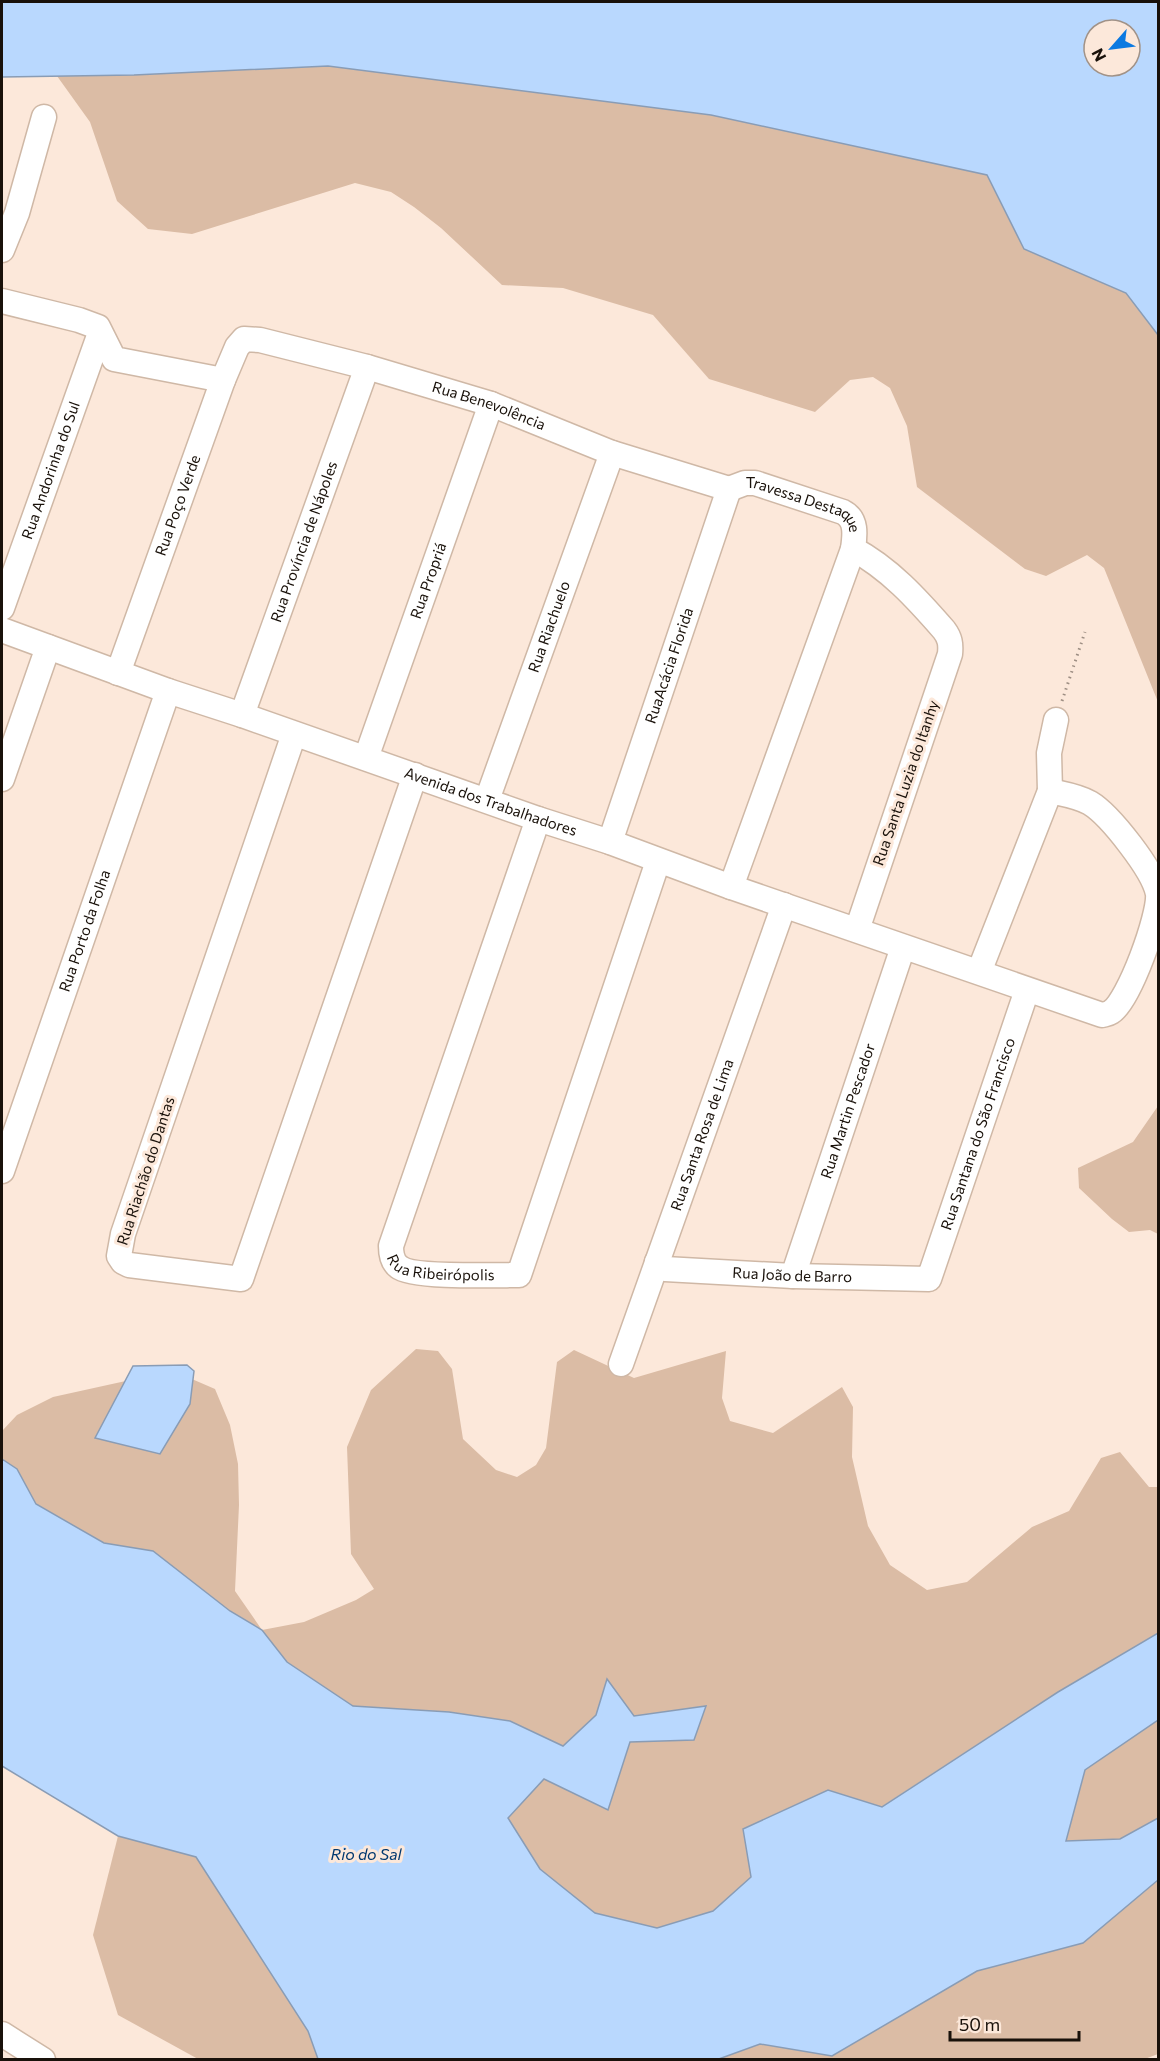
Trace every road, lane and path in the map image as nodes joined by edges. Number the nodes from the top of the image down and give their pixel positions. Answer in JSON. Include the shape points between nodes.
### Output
{"nodes":[{"id":1,"x":44,"y":117,"type":"dead end"},
{"id":2,"x":2,"y":250,"type":"edge"},
{"id":3,"x":2,"y":301,"type":"edge"},
{"id":4,"x":100,"y":333,"type":"junction"},
{"id":5,"x":244,"y":339,"type":"joint"},
{"id":6,"x":367,"y":367,"type":"junction"},
{"id":7,"x":223,"y":380,"type":"junction"},
{"id":8,"x":491,"y":404,"type":"junction"},
{"id":9,"x":612,"y":453,"type":"junction"},
{"id":10,"x":729,"y":489,"type":"junction"},
{"id":11,"x":853,"y":549,"type":"junction"},
{"id":12,"x":2,"y":608,"type":"edge"},
{"id":13,"x":2,"y":630,"type":"edge"},
{"id":14,"x":1085,"y":632,"type":"dead end"},
{"id":15,"x":48,"y":647,"type":"junction"},
{"id":16,"x":118,"y":673,"type":"junction"},
{"id":17,"x":168,"y":691,"type":"junction"},
{"id":18,"x":242,"y":715,"type":"junction"},
{"id":19,"x":1056,"y":720,"type":"joint"},
{"id":20,"x":294,"y":734,"type":"junction"},
{"id":21,"x":366,"y":758,"type":"junction"},
{"id":22,"x":415,"y":775,"type":"junction"},
{"id":23,"x":2,"y":779,"type":"edge"},
{"id":24,"x":1050,"y":791,"type":"junction"},
{"id":25,"x":487,"y":800,"type":"junction"},
{"id":26,"x":538,"y":819,"type":"junction"},
{"id":27,"x":610,"y":842,"type":"junction"},
{"id":28,"x":658,"y":861,"type":"junction"},
{"id":29,"x":730,"y":887,"type":"junction"},
{"id":30,"x":784,"y":905,"type":"junction"},
{"id":31,"x":857,"y":930,"type":"junction"},
{"id":32,"x":903,"y":947,"type":"junction"},
{"id":33,"x":979,"y":972,"type":"junction"},
{"id":34,"x":1027,"y":990,"type":"junction"},
{"id":35,"x":2,"y":1171,"type":"edge"},
{"id":36,"x":657,"y":1262,"type":"junction"},
{"id":37,"x":793,"y":1276,"type":"junction"},
{"id":38,"x":929,"y":1279,"type":"joint"},
{"id":39,"x":621,"y":1364,"type":"dead end"},
{"id":40,"x":2,"y":2034,"type":"edge"},
{"id":41,"x":43,"y":2060,"type":"edge"}],
"edges":[{"from":1,"to":2,"type":"street","via":[[17,213]]},
{"from":3,"to":4,"type":"street","via":[[79,320],[98,327]]},
{"from":4,"to":7,"type":"street","via":[[114,358]]},
{"from":4,"to":12,"type":"street","name":"Rua Andorinha do Sul"},
{"from":5,"to":6,"type":"street","name":"Rua Benevolência","via":[[273,342]]},
{"from":5,"to":7,"type":"street","name":"Rua Poço Verde"},
{"from":6,"to":8,"type":"street","name":"Rua Benevolência"},
{"from":6,"to":18,"type":"street","name":"Rua Província de Nápoles"},
{"from":7,"to":16,"type":"street","name":"Rua Poço Verde"},
{"from":8,"to":9,"type":"street","name":"Rua Benevolência"},
{"from":8,"to":21,"type":"street","name":"Rua Propriá"},
{"from":9,"to":10,"type":"street","name":"Rua Benevolência"},
{"from":9,"to":25,"type":"street","name":"Rua Riachuelo"},
{"from":10,"to":11,"type":"street","name":"Travessa Destaque","via":[[755,483],[846,513],[853,524]]},
{"from":10,"to":27,"type":"street","name":"RuaAcácia Florida"},
{"from":11,"to":29,"type":"street"},
{"from":11,"to":31,"type":"street","name":"Rua Santa Luzia do Itanhy","via":[[892,575],[948,636],[951,646]]},
{"from":13,"to":15,"type":"street","name":"Avenida dos Trabalhadores"},
{"from":14,"to":19,"type":"path"},
{"from":15,"to":16,"type":"street","name":"Avenida dos Trabalhadores"},
{"from":15,"to":23,"type":"street"},
{"from":16,"to":17,"type":"street","name":"Avenida dos Trabalhadores"},
{"from":17,"to":18,"type":"street","name":"Avenida dos Trabalhadores"},
{"from":17,"to":35,"type":"street","name":"Rua Porto da Folha"},
{"from":18,"to":20,"type":"street","name":"Avenida dos Trabalhadores"},
{"from":19,"to":24,"type":"street","via":[[1049,747]]},
{"from":20,"to":21,"type":"street","name":"Avenida dos Trabalhadores"},
{"from":20,"to":22,"type":"street","name":"Rua Riachão do Dantas","via":[[123,1234],[119,1256],[129,1265],[241,1279]]},
{"from":21,"to":22,"type":"street","name":"Avenida dos Trabalhadores"},
{"from":22,"to":25,"type":"street","name":"Avenida dos Trabalhadores"},
{"from":24,"to":33,"type":"street"},
{"from":24,"to":34,"type":"street","name":"Avenida dos Trabalhadores","via":[[1091,803],[1116,827],[1148,872],[1158,901],[1134,979],[1111,1013],[1094,1013]]},
{"from":25,"to":26,"type":"street","name":"Avenida dos Trabalhadores"},
{"from":26,"to":27,"type":"street","name":"Avenida dos Trabalhadores"},
{"from":26,"to":28,"type":"street","name":"Rua Ribeirópolis","via":[[391,1246],[394,1261],[405,1271],[519,1275]]},
{"from":27,"to":28,"type":"street","name":"Avenida dos Trabalhadores"},
{"from":28,"to":29,"type":"street","name":"Avenida dos Trabalhadores"},
{"from":29,"to":30,"type":"street","name":"Avenida dos Trabalhadores"},
{"from":30,"to":31,"type":"street","name":"Avenida dos Trabalhadores"},
{"from":30,"to":36,"type":"street","name":"Rua Santa Rosa de Lima"},
{"from":31,"to":32,"type":"street","name":"Avenida dos Trabalhadores"},
{"from":32,"to":33,"type":"street","name":"Avenida dos Trabalhadores"},
{"from":32,"to":37,"type":"street","name":"Rua Martin Pescador"},
{"from":33,"to":34,"type":"street","name":"Avenida dos Trabalhadores"},
{"from":34,"to":38,"type":"street","name":"Rua Santana do São Francisco"},
{"from":36,"to":37,"type":"street","name":"Rua João de Barro","via":[[665,1269]]},
{"from":36,"to":39,"type":"street","name":"Rua Santa Rosa de Lima"},
{"from":37,"to":38,"type":"street","name":"Rua João de Barro"},
{"from":40,"to":41,"type":"street"}]}
